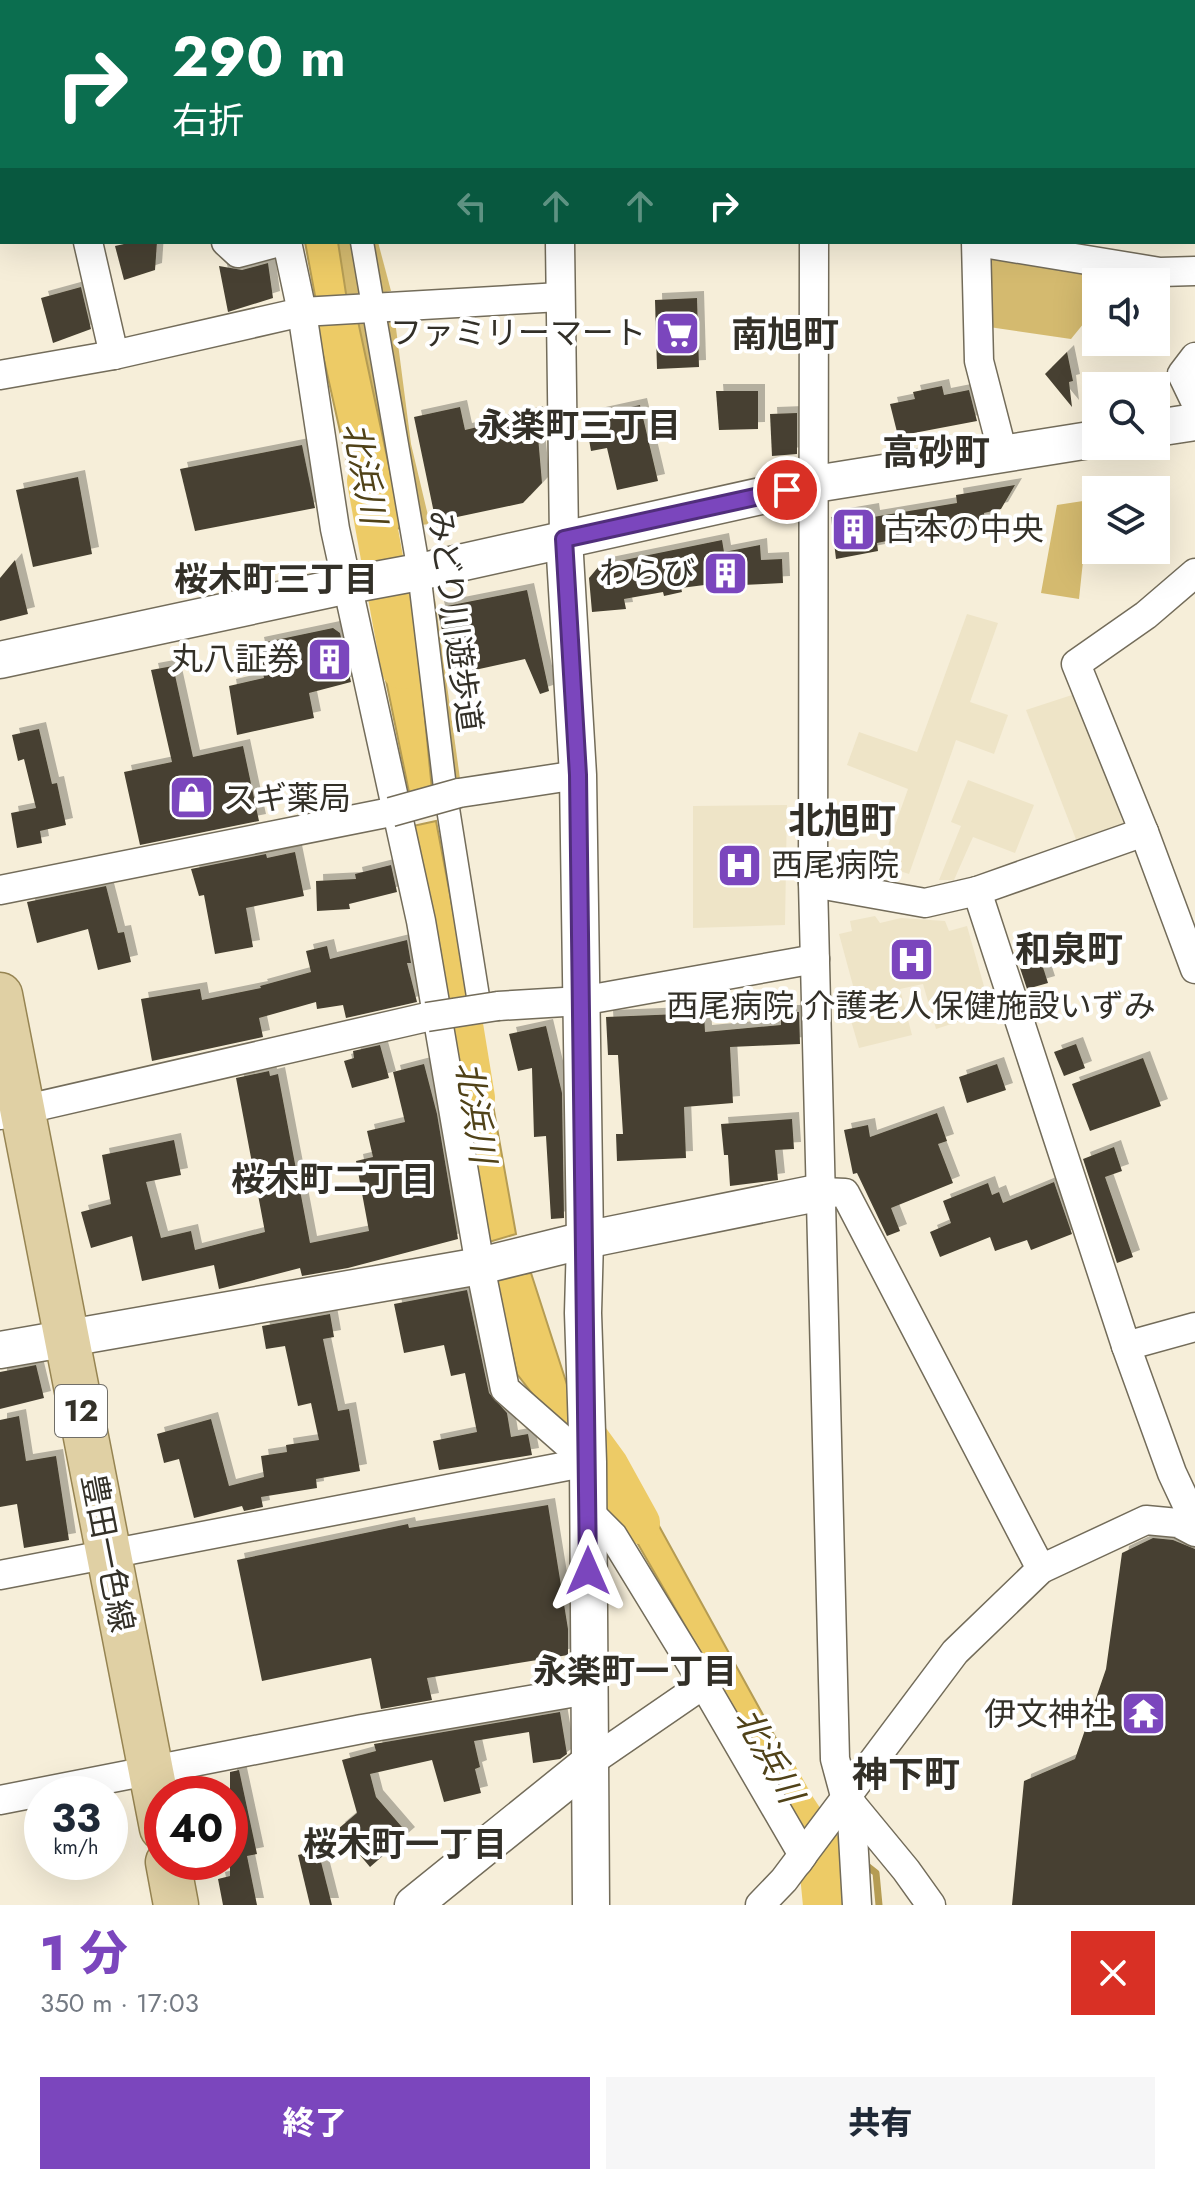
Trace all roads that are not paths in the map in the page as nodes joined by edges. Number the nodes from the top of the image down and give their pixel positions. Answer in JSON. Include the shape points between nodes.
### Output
{"nodes":[{"id":1,"x":88,"y":244,"type":"edge"},
{"id":2,"x":228,"y":244,"type":"edge"},
{"id":3,"x":272,"y":244,"type":"edge"},
{"id":4,"x":287,"y":244,"type":"edge"},
{"id":5,"x":362,"y":244,"type":"edge"},
{"id":6,"x":560,"y":244,"type":"edge"},
{"id":7,"x":814,"y":244,"type":"edge"},
{"id":8,"x":976,"y":244,"type":"edge"},
{"id":9,"x":988,"y":244,"type":"edge"},
{"id":10,"x":1195,"y":271,"type":"edge"},
{"id":11,"x":560,"y":297,"type":"junction"},
{"id":12,"x":375,"y":307,"type":"junction"},
{"id":13,"x":302,"y":312,"type":"junction"},
{"id":14,"x":114,"y":355,"type":"junction"},
{"id":15,"x":1195,"y":357,"type":"edge"},
{"id":16,"x":0,"y":375,"type":"edge"},
{"id":17,"x":1195,"y":401,"type":"edge"},
{"id":18,"x":1195,"y":422,"type":"edge"},
{"id":19,"x":1170,"y":426,"type":"edge"},
{"id":20,"x":1082,"y":441,"type":"edge"},
{"id":21,"x":1003,"y":454,"type":"junction"},
{"id":22,"x":815,"y":484,"type":"junction"},
{"id":23,"x":564,"y":539,"type":"junction"},
{"id":24,"x":417,"y":572,"type":"junction"},
{"id":25,"x":1195,"y":573,"type":"edge"},
{"id":26,"x":358,"y":583,"type":"junction"},
{"id":27,"x":0,"y":660,"type":"edge"},
{"id":28,"x":578,"y":775,"type":"junction"},
{"id":29,"x":452,"y":794,"type":"junction"},
{"id":30,"x":1144,"y":832,"type":"junction"},
{"id":31,"x":813,"y":883,"type":"junction"},
{"id":32,"x":0,"y":890,"type":"edge"},
{"id":33,"x":977,"y":891,"type":"junction"},
{"id":34,"x":815,"y":959,"type":"junction"},
{"id":35,"x":1195,"y":969,"type":"edge"},
{"id":36,"x":0,"y":995,"type":"edge"},
{"id":37,"x":581,"y":1001,"type":"junction"},
{"id":38,"x":489,"y":1008,"type":"junction"},
{"id":39,"x":11,"y":1113,"type":"edge"},
{"id":40,"x":822,"y":1192,"type":"junction"},
{"id":41,"x":572,"y":1243,"type":"junction"},
{"id":42,"x":482,"y":1266,"type":"junction"},
{"id":43,"x":1195,"y":1327,"type":"edge"},
{"id":44,"x":67,"y":1337,"type":"junction"},
{"id":45,"x":1126,"y":1346,"type":"junction"},
{"id":46,"x":0,"y":1350,"type":"edge"},
{"id":47,"x":588,"y":1462,"type":"junction"},
{"id":48,"x":1172,"y":1473,"type":"junction"},
{"id":49,"x":588,"y":1511,"type":"junction"},
{"id":50,"x":1146,"y":1520,"type":"junction"},
{"id":51,"x":1195,"y":1522,"type":"edge"},
{"id":52,"x":1195,"y":1532,"type":"edge"},
{"id":53,"x":107,"y":1555,"type":"junction"},
{"id":54,"x":1041,"y":1569,"type":"junction"},
{"id":55,"x":0,"y":1575,"type":"edge"},
{"id":56,"x":704,"y":1684,"type":"junction"},
{"id":57,"x":588,"y":1690,"type":"junction"},
{"id":58,"x":589,"y":1763,"type":"junction"},
{"id":59,"x":152,"y":1772,"type":"junction"},
{"id":60,"x":153,"y":1776,"type":"edge"},
{"id":61,"x":0,"y":1800,"type":"edge"},
{"id":62,"x":844,"y":1803,"type":"junction"},
{"id":63,"x":795,"y":1866,"type":"junction"},
{"id":64,"x":171,"y":1880,"type":"edge"},
{"id":65,"x":176,"y":1905,"type":"edge"},
{"id":66,"x":413,"y":1905,"type":"edge"},
{"id":67,"x":591,"y":1905,"type":"edge"},
{"id":68,"x":760,"y":1905,"type":"edge"},
{"id":69,"x":857,"y":1905,"type":"edge"},
{"id":70,"x":931,"y":1905,"type":"edge"}],
"edges":[{"from":1,"to":14,"type":"street"},
{"from":2,"to":3,"type":"street","via":[[238,253]]},
{"from":4,"to":13,"type":"street"},
{"from":5,"to":12,"type":"street","name":"みどり川遊歩道"},
{"from":6,"to":11,"type":"street"},
{"from":7,"to":22,"type":"street"},
{"from":8,"to":21,"type":"street","via":[[979,361]]},
{"from":9,"to":10,"type":"street","via":[[1160,272]]},
{"from":11,"to":12,"type":"street"},
{"from":11,"to":23,"type":"street"},
{"from":12,"to":13,"type":"street"},
{"from":12,"to":24,"type":"street","name":"みどり川遊歩道"},
{"from":13,"to":14,"type":"street"},
{"from":13,"to":26,"type":"street","via":[[335,529]]},
{"from":14,"to":16,"type":"street"},
{"from":15,"to":17,"type":"street","via":[[1182,374]]},
{"from":18,"to":19,"type":"street"},
{"from":20,"to":21,"type":"street"},
{"from":21,"to":22,"type":"street"},
{"from":22,"to":23,"type":"street"},
{"from":22,"to":31,"type":"street"},
{"from":23,"to":24,"type":"street"},
{"from":23,"to":28,"type":"street"},
{"from":24,"to":26,"type":"street"},
{"from":24,"to":29,"type":"street","name":"みどり川遊歩道"},
{"from":25,"to":30,"type":"street","via":[[1076,664]]},
{"from":26,"to":27,"type":"street"},
{"from":26,"to":42,"type":"street"},
{"from":28,"to":29,"type":"street"},
{"from":28,"to":37,"type":"street"},
{"from":29,"to":32,"type":"street","bridge":true,"via":[[391,812]]},
{"from":29,"to":38,"type":"street","name":"みどり川遊歩道"},
{"from":30,"to":33,"type":"street"},
{"from":30,"to":35,"type":"street"},
{"from":31,"to":33,"type":"street","via":[[925,903]]},
{"from":31,"to":34,"type":"street"},
{"from":33,"to":45,"type":"street"},
{"from":34,"to":37,"type":"street"},
{"from":34,"to":40,"type":"street"},
{"from":36,"to":39,"type":"main road","name":"豊田一色線","number":"12"},
{"from":37,"to":38,"type":"street"},
{"from":37,"to":41,"type":"street"},
{"from":38,"to":39,"type":"street","bridge":true,"via":[[427,1017]]},
{"from":39,"to":44,"type":"main road","name":"豊田一色線","number":"12"},
{"from":40,"to":41,"type":"street"},
{"from":40,"to":54,"type":"street","via":[[845,1193]]},
{"from":40,"to":62,"type":"street","via":[[835,1759]]},
{"from":41,"to":42,"type":"street"},
{"from":41,"to":47,"type":"street","via":[[583,1313]]},
{"from":42,"to":44,"type":"street"},
{"from":42,"to":47,"type":"street","via":[[505,1389]]},
{"from":43,"to":45,"type":"street"},
{"from":44,"to":46,"type":"street"},
{"from":44,"to":53,"type":"main road","name":"豊田一色線","number":"12"},
{"from":45,"to":48,"type":"street"},
{"from":47,"to":49,"type":"street"},
{"from":47,"to":53,"type":"street"},
{"from":48,"to":50,"type":"street","via":[[1166,1493]]},
{"from":48,"to":51,"type":"street"},
{"from":49,"to":56,"type":"street","via":[[613,1536]]},
{"from":49,"to":57,"type":"street"},
{"from":50,"to":52,"type":"street","via":[[1178,1523]]},
{"from":50,"to":54,"type":"street"},
{"from":53,"to":55,"type":"street"},
{"from":53,"to":59,"type":"main road","name":"豊田一色線","number":"12"},
{"from":54,"to":62,"type":"street","via":[[955,1652]]},
{"from":56,"to":58,"type":"street"},
{"from":56,"to":63,"type":"street"},
{"from":57,"to":58,"type":"street"},
{"from":57,"to":59,"type":"street"},
{"from":58,"to":66,"type":"street"},
{"from":58,"to":67,"type":"street"},
{"from":59,"to":60,"type":"main road","name":"豊田一色線","number":"12"},
{"from":59,"to":61,"type":"street"},
{"from":62,"to":63,"type":"street"},
{"from":62,"to":69,"type":"street"},
{"from":62,"to":70,"type":"street"},
{"from":63,"to":68,"type":"street"},
{"from":64,"to":65,"type":"main road"}]}
